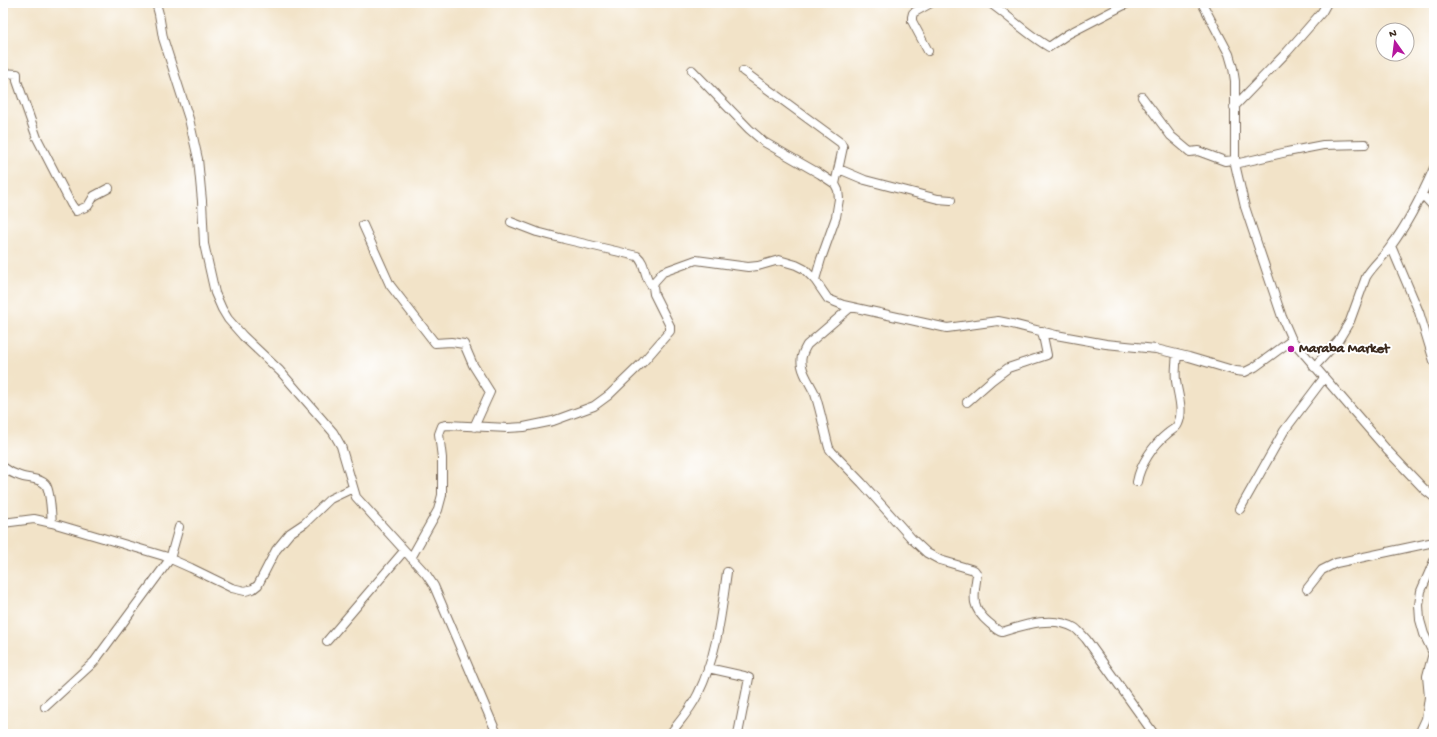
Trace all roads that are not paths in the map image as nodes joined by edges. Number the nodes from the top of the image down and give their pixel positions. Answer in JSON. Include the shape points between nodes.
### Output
{"nodes":[{"id":1,"x":156,"y":3,"type":"edge"},
{"id":2,"x":931,"y":3,"type":"edge"},
{"id":3,"x":990,"y":3,"type":"edge"},
{"id":4,"x":1128,"y":3,"type":"edge"},
{"id":5,"x":1202,"y":3,"type":"edge"},
{"id":6,"x":1327,"y":3,"type":"edge"},
{"id":7,"x":928,"y":51,"type":"dead end"},
{"id":8,"x":692,"y":70,"type":"dead end"},
{"id":9,"x":743,"y":71,"type":"dead end"},
{"id":10,"x":3,"y":74,"type":"edge"},
{"id":11,"x":1142,"y":97,"type":"dead end"},
{"id":12,"x":1234,"y":107,"type":"junction"},
{"id":13,"x":1365,"y":144,"type":"dead end"},
{"id":14,"x":1235,"y":162,"type":"junction"},
{"id":15,"x":1434,"y":168,"type":"edge"},
{"id":16,"x":839,"y":169,"type":"junction"},
{"id":17,"x":835,"y":184,"type":"junction"},
{"id":18,"x":109,"y":188,"type":"dead end"},
{"id":19,"x":1422,"y":194,"type":"junction"},
{"id":20,"x":951,"y":200,"type":"dead end"},
{"id":21,"x":1434,"y":207,"type":"edge"},
{"id":22,"x":510,"y":222,"type":"dead end"},
{"id":23,"x":363,"y":225,"type":"dead end"},
{"id":24,"x":1391,"y":246,"type":"junction"},
{"id":25,"x":816,"y":280,"type":"junction"},
{"id":26,"x":653,"y":287,"type":"junction"},
{"id":27,"x":851,"y":307,"type":"junction"},
{"id":28,"x":1042,"y":331,"type":"junction"},
{"id":29,"x":1292,"y":340,"type":"junction"},
{"id":30,"x":1177,"y":354,"type":"junction"},
{"id":31,"x":1434,"y":361,"type":"edge"},
{"id":32,"x":1314,"y":367,"type":"junction"},
{"id":33,"x":1324,"y":378,"type":"junction"},
{"id":34,"x":968,"y":402,"type":"dead end"},
{"id":35,"x":474,"y":427,"type":"junction"},
{"id":36,"x":3,"y":467,"type":"edge"},
{"id":37,"x":1137,"y":482,"type":"dead end"},
{"id":38,"x":353,"y":488,"type":"junction"},
{"id":39,"x":1434,"y":497,"type":"edge"},
{"id":40,"x":1240,"y":509,"type":"dead end"},
{"id":41,"x":3,"y":523,"type":"edge"},
{"id":42,"x":52,"y":523,"type":"junction"},
{"id":43,"x":179,"y":527,"type":"dead end"},
{"id":44,"x":1434,"y":542,"type":"edge"},
{"id":45,"x":404,"y":551,"type":"junction"},
{"id":46,"x":411,"y":558,"type":"junction"},
{"id":47,"x":170,"y":559,"type":"junction"},
{"id":48,"x":1434,"y":561,"type":"edge"},
{"id":49,"x":727,"y":572,"type":"dead end"},
{"id":50,"x":1307,"y":588,"type":"dead end"},
{"id":51,"x":328,"y":641,"type":"dead end"},
{"id":52,"x":708,"y":668,"type":"junction"},
{"id":53,"x":45,"y":707,"type":"dead end"},
{"id":54,"x":497,"y":734,"type":"edge"},
{"id":55,"x":670,"y":734,"type":"edge"},
{"id":56,"x":738,"y":734,"type":"edge"},
{"id":57,"x":1154,"y":734,"type":"edge"},
{"id":58,"x":1419,"y":734,"type":"edge"}],
"edges":[{"from":1,"to":38,"type":"street","via":[[163,38],[189,119],[198,159],[204,244],[214,294],[228,319],[280,370],[333,432],[341,446]]},
{"from":2,"to":7,"type":"street","via":[[913,12],[912,17]]},
{"from":3,"to":4,"type":"street","via":[[1049,47],[1068,34]]},
{"from":5,"to":12,"type":"street","via":[[1229,54],[1235,82]]},
{"from":6,"to":12,"type":"street","via":[[1287,52]]},
{"from":8,"to":17,"type":"street","via":[[764,142]]},
{"from":9,"to":16,"type":"street","via":[[841,143],[843,147]]},
{"from":10,"to":18,"type":"street","via":[[17,74],[17,81],[37,138],[76,210],[88,206],[94,196]]},
{"from":11,"to":14,"type":"street","via":[[1172,136],[1190,152]]},
{"from":12,"to":14,"type":"street"},
{"from":13,"to":14,"type":"street","via":[[1323,145]]},
{"from":14,"to":29,"type":"street","via":[[1251,225]]},
{"from":15,"to":19,"type":"street"},
{"from":16,"to":17,"type":"street"},
{"from":16,"to":20,"type":"street","via":[[865,180]]},
{"from":17,"to":25,"type":"street","via":[[839,199],[836,216]]},
{"from":19,"to":21,"type":"street"},
{"from":19,"to":24,"type":"street"},
{"from":22,"to":26,"type":"street","via":[[537,232],[637,256],[642,261],[648,282]]},
{"from":23,"to":35,"type":"street","via":[[390,285],[435,343],[464,344],[473,365],[490,392]]},
{"from":24,"to":31,"type":"street","via":[[1419,312]]},
{"from":24,"to":32,"type":"street","via":[[1366,277],[1350,321],[1338,341]]},
{"from":25,"to":26,"type":"street","via":[[804,269],[779,260],[748,267],[696,260],[664,272],[654,282]]},
{"from":25,"to":27,"type":"street","via":[[828,299]]},
{"from":26,"to":35,"type":"street","via":[[670,331],[609,395],[594,406],[553,421],[524,426]]},
{"from":27,"to":28,"type":"street","via":[[947,328],[998,321]]},
{"from":27,"to":57,"type":"street","via":[[807,346],[801,361],[822,415],[829,448],[927,553],[940,560],[974,570],[977,574],[973,598],[976,608],[999,631],[1043,622],[1065,624],[1075,628],[1086,639]]},
{"from":28,"to":30,"type":"street","via":[[1056,336]]},
{"from":28,"to":34,"type":"street","via":[[1047,354],[1008,368]]},
{"from":29,"to":30,"type":"street","via":[[1245,372]]},
{"from":29,"to":32,"type":"street"},
{"from":30,"to":37,"type":"street","via":[[1176,380],[1180,412],[1178,424],[1148,456],[1138,473]]},
{"from":32,"to":33,"type":"street"},
{"from":33,"to":39,"type":"street","via":[[1387,450]]},
{"from":33,"to":40,"type":"street","via":[[1284,431]]},
{"from":35,"to":46,"type":"street","via":[[446,425],[440,429],[442,495],[438,510]]},
{"from":36,"to":42,"type":"street","via":[[12,473],[41,481],[46,485]]},
{"from":38,"to":45,"type":"street","via":[[356,497]]},
{"from":38,"to":47,"type":"street","via":[[330,499],[290,533],[276,550],[258,585],[251,590],[232,588]]},
{"from":41,"to":42,"type":"street","via":[[34,519]]},
{"from":42,"to":47,"type":"street"},
{"from":43,"to":47,"type":"street"},
{"from":44,"to":50,"type":"street","via":[[1336,563],[1322,570]]},
{"from":45,"to":46,"type":"street"},
{"from":45,"to":51,"type":"street"},
{"from":46,"to":54,"type":"street","via":[[434,586]]},
{"from":47,"to":53,"type":"street","via":[[94,662]]},
{"from":48,"to":58,"type":"street","via":[[1421,591],[1419,606],[1420,620],[1432,653],[1427,676],[1429,697],[1426,719]]},
{"from":49,"to":52,"type":"street","via":[[715,649]]},
{"from":52,"to":55,"type":"street","via":[[698,694]]},
{"from":52,"to":56,"type":"street","via":[[749,678]]}]}
